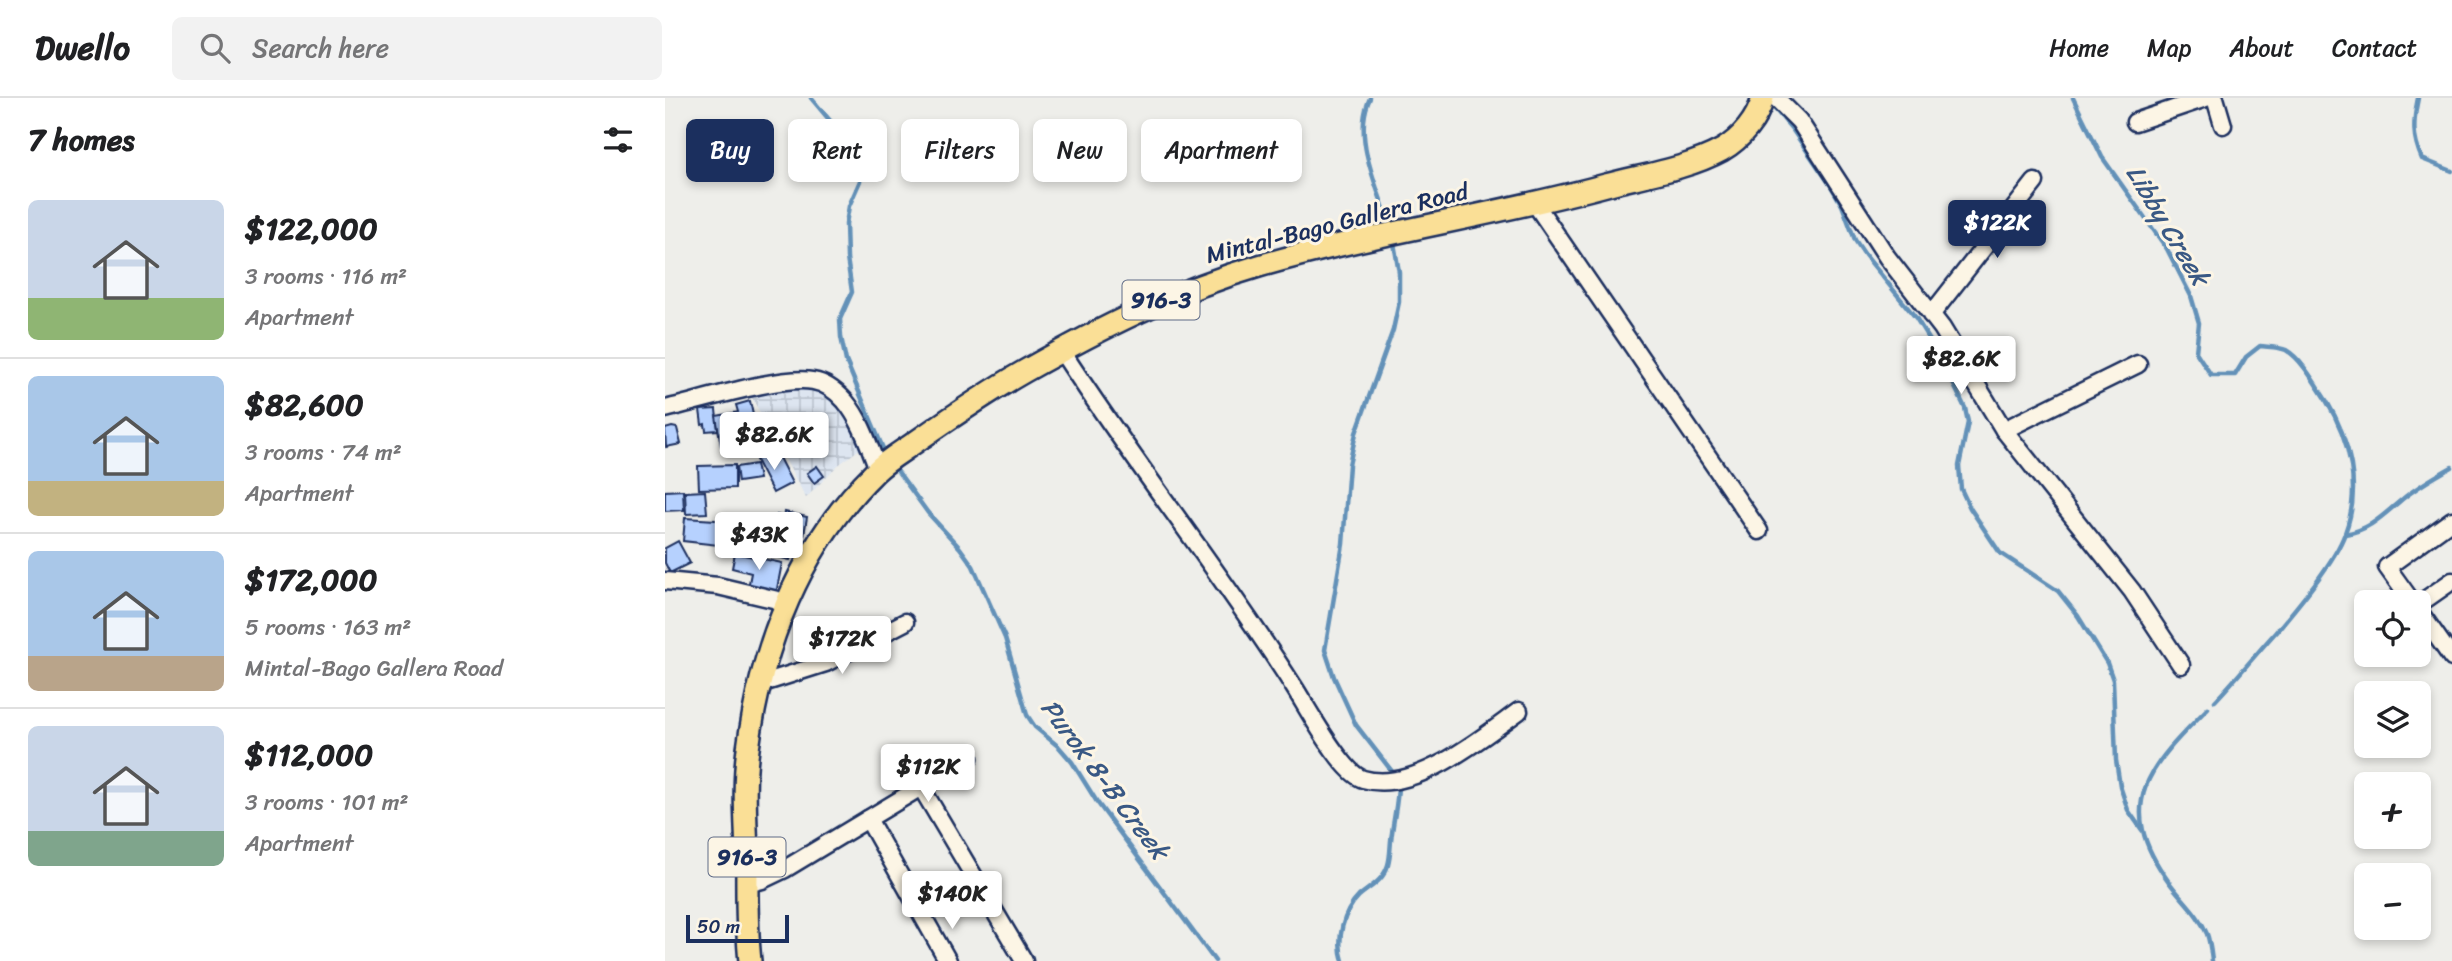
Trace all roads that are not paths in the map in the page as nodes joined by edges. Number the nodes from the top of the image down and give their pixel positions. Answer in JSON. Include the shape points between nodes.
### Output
{"nodes":[{"id":1,"x":1763,"y":98,"type":"edge"},
{"id":2,"x":1776,"y":98,"type":"edge"},
{"id":3,"x":2206,"y":98,"type":"edge"},
{"id":4,"x":2215,"y":98,"type":"edge"},
{"id":5,"x":2135,"y":122,"type":"dead end"},
{"id":6,"x":2223,"y":125,"type":"dead end"},
{"id":7,"x":2035,"y":182,"type":"dead end"},
{"id":8,"x":1534,"y":202,"type":"junction"},
{"id":9,"x":1931,"y":316,"type":"junction"},
{"id":10,"x":1061,"y":350,"type":"junction"},
{"id":11,"x":2138,"y":364,"type":"dead end"},
{"id":12,"x":665,"y":409,"type":"edge"},
{"id":13,"x":2004,"y":430,"type":"junction"},
{"id":14,"x":878,"y":469,"type":"junction"},
{"id":15,"x":2452,"y":520,"type":"edge"},
{"id":16,"x":1759,"y":531,"type":"dead end"},
{"id":17,"x":665,"y":581,"type":"edge"},
{"id":18,"x":2452,"y":581,"type":"edge"},
{"id":19,"x":2403,"y":590,"type":"edge"},
{"id":20,"x":2431,"y":596,"type":"edge"},
{"id":21,"x":786,"y":602,"type":"junction"},
{"id":22,"x":905,"y":622,"type":"dead end"},
{"id":23,"x":2431,"y":623,"type":"edge"},
{"id":24,"x":2447,"y":640,"type":"edge"},
{"id":25,"x":2452,"y":658,"type":"edge"},
{"id":26,"x":2181,"y":666,"type":"dead end"},
{"id":27,"x":760,"y":684,"type":"junction"},
{"id":28,"x":1520,"y":712,"type":"dead end"},
{"id":29,"x":969,"y":758,"type":"dead end"},
{"id":30,"x":921,"y":787,"type":"junction"},
{"id":31,"x":869,"y":819,"type":"junction"},
{"id":32,"x":747,"y":884,"type":"junction"},
{"id":33,"x":750,"y":961,"type":"edge"},
{"id":34,"x":949,"y":961,"type":"edge"},
{"id":35,"x":1024,"y":961,"type":"edge"}],
"edges":[{"from":1,"to":8,"type":"main road","name":"Mintal-Bago Gallera Road","number":"916-3","via":[[1747,129],[1708,156]]},
{"from":2,"to":9,"type":"street","via":[[1799,121]]},
{"from":3,"to":5,"type":"street"},
{"from":4,"to":6,"type":"street"},
{"from":7,"to":9,"type":"street"},
{"from":8,"to":10,"type":"main road","name":"Mintal-Bago Gallera Road","number":"916-3","via":[[1261,265],[1151,304]]},
{"from":8,"to":16,"type":"street"},
{"from":9,"to":13,"type":"street"},
{"from":10,"to":14,"type":"main road","name":"Mintal-Bago Gallera Road","number":"916-3","via":[[996,387]]},
{"from":10,"to":28,"type":"street","via":[[1349,770],[1375,781],[1405,779],[1456,755]]},
{"from":11,"to":13,"type":"street"},
{"from":12,"to":14,"type":"street","via":[[781,382],[814,381],[845,401]]},
{"from":13,"to":26,"type":"street","via":[[2132,591]]},
{"from":14,"to":21,"type":"main road","name":"Mintal-Bago Gallera Road","number":"916-3","via":[[831,524]]},
{"from":15,"to":19,"type":"street","via":[[2387,567]]},
{"from":17,"to":21,"type":"street","via":[[718,586]]},
{"from":18,"to":20,"type":"street"},
{"from":21,"to":27,"type":"main road","name":"Mintal-Bago Gallera Road","number":"916-3"},
{"from":22,"to":27,"type":"street","via":[[827,663]]},
{"from":23,"to":24,"type":"street"},
{"from":24,"to":25,"type":"street"},
{"from":27,"to":32,"type":"main road","name":"Mintal-Bago Gallera Road","number":"916-3","via":[[747,753]]},
{"from":29,"to":30,"type":"street"},
{"from":30,"to":31,"type":"street"},
{"from":30,"to":35,"type":"street"},
{"from":31,"to":32,"type":"street","via":[[785,869]]},
{"from":31,"to":34,"type":"street"},
{"from":32,"to":33,"type":"main road","name":"Mintal-Bago Gallera Road","number":"916-3"}]}
